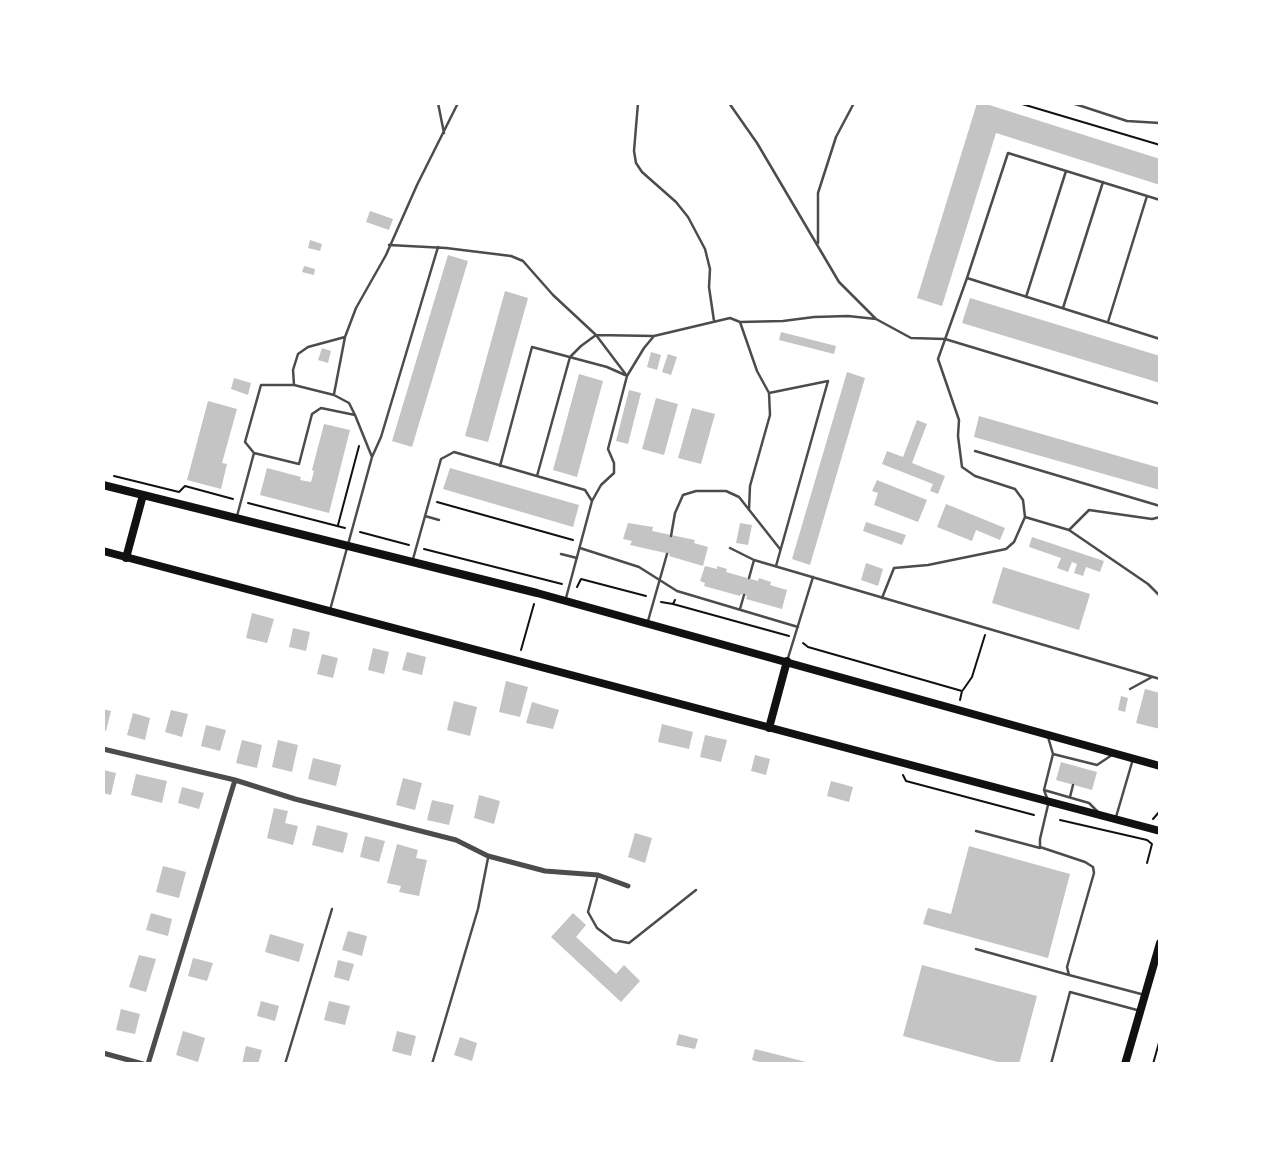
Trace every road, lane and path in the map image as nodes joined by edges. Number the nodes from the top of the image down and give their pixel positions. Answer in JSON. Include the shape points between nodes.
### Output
{"nodes":[{"id":1,"x":438,"y":103,"type":"edge"},
{"id":2,"x":458,"y":103,"type":"edge"},
{"id":3,"x":638,"y":103,"type":"edge"},
{"id":4,"x":729,"y":103,"type":"edge"},
{"id":5,"x":854,"y":103,"type":"edge"},
{"id":6,"x":1072,"y":103,"type":"edge"},
{"id":7,"x":1022,"y":104,"type":"edge"},
{"id":8,"x":1160,"y":124,"type":"edge"},
{"id":9,"x":443,"y":133,"type":"junction"},
{"id":10,"x":1160,"y":145,"type":"edge"},
{"id":11,"x":1066,"y":170,"type":"junction"},
{"id":12,"x":1103,"y":182,"type":"junction"},
{"id":13,"x":1147,"y":196,"type":"junction"},
{"id":14,"x":1160,"y":201,"type":"edge"},
{"id":15,"x":389,"y":245,"type":"junction"},
{"id":16,"x":818,"y":245,"type":"junction"},
{"id":17,"x":438,"y":247,"type":"junction"},
{"id":18,"x":967,"y":278,"type":"junction"},
{"id":19,"x":1026,"y":297,"type":"junction"},
{"id":20,"x":1063,"y":308,"type":"junction"},
{"id":21,"x":876,"y":319,"type":"junction"},
{"id":22,"x":714,"y":321,"type":"junction"},
{"id":23,"x":740,"y":321,"type":"junction"},
{"id":24,"x":1108,"y":322,"type":"junction"},
{"id":25,"x":596,"y":335,"type":"junction"},
{"id":26,"x":654,"y":336,"type":"junction"},
{"id":27,"x":345,"y":337,"type":"junction"},
{"id":28,"x":945,"y":339,"type":"junction"},
{"id":29,"x":1160,"y":339,"type":"edge"},
{"id":30,"x":570,"y":357,"type":"junction"},
{"id":31,"x":627,"y":376,"type":"junction"},
{"id":32,"x":294,"y":385,"type":"junction"},
{"id":33,"x":769,"y":393,"type":"junction"},
{"id":34,"x":334,"y":395,"type":"junction"},
{"id":35,"x":1160,"y":404,"type":"edge"},
{"id":36,"x":355,"y":415,"type":"junction"},
{"id":37,"x":363,"y":432,"type":"junction"},
{"id":38,"x":975,"y":451,"type":"dead end"},
{"id":39,"x":254,"y":453,"type":"junction"},
{"id":40,"x":372,"y":457,"type":"junction"},
{"id":41,"x":500,"y":466,"type":"junction"},
{"id":42,"x":110,"y":475,"type":"dead end"},
{"id":43,"x":537,"y":476,"type":"junction"},
{"id":44,"x":103,"y":485,"type":"edge"},
{"id":45,"x":143,"y":495,"type":"junction"},
{"id":46,"x":429,"y":500,"type":"junction"},
{"id":47,"x":241,"y":501,"type":"junction"},
{"id":48,"x":592,"y":501,"type":"junction"},
{"id":49,"x":1160,"y":506,"type":"edge"},
{"id":50,"x":749,"y":510,"type":"junction"},
{"id":51,"x":425,"y":516,"type":"junction"},
{"id":52,"x":1025,"y":517,"type":"junction"},
{"id":53,"x":1160,"y":517,"type":"edge"},
{"id":54,"x":237,"y":519,"type":"junction"},
{"id":55,"x":439,"y":520,"type":"dead end"},
{"id":56,"x":337,"y":526,"type":"junction"},
{"id":57,"x":352,"y":529,"type":"junction"},
{"id":58,"x":1069,"y":530,"type":"junction"},
{"id":59,"x":671,"y":536,"type":"dead end"},
{"id":60,"x":581,"y":542,"type":"junction"},
{"id":61,"x":347,"y":546,"type":"junction"},
{"id":62,"x":416,"y":547,"type":"junction"},
{"id":63,"x":580,"y":548,"type":"junction"},
{"id":64,"x":730,"y":548,"type":"dead end"},
{"id":65,"x":780,"y":550,"type":"junction"},
{"id":66,"x":103,"y":551,"type":"edge"},
{"id":67,"x":561,"y":554,"type":"dead end"},
{"id":68,"x":667,"y":554,"type":"dead end"},
{"id":69,"x":127,"y":558,"type":"junction"},
{"id":70,"x":577,"y":558,"type":"junction"},
{"id":71,"x":754,"y":560,"type":"junction"},
{"id":72,"x":411,"y":563,"type":"junction"},
{"id":73,"x":776,"y":566,"type":"junction"},
{"id":74,"x":748,"y":578,"type":"dead end"},
{"id":75,"x":813,"y":578,"type":"junction"},
{"id":76,"x":658,"y":579,"type":"junction"},
{"id":77,"x":570,"y":586,"type":"junction"},
{"id":78,"x":677,"y":592,"type":"junction"},
{"id":79,"x":744,"y":595,"type":"dead end"},
{"id":80,"x":1160,"y":596,"type":"edge"},
{"id":81,"x":654,"y":598,"type":"junction"},
{"id":82,"x":882,"y":598,"type":"junction"},
{"id":83,"x":565,"y":601,"type":"junction"},
{"id":84,"x":534,"y":604,"type":"dead end"},
{"id":85,"x":673,"y":604,"type":"junction"},
{"id":86,"x":740,"y":610,"type":"junction"},
{"id":87,"x":329,"y":613,"type":"junction"},
{"id":88,"x":648,"y":624,"type":"junction"},
{"id":89,"x":798,"y":627,"type":"junction"},
{"id":90,"x":987,"y":630,"type":"junction"},
{"id":91,"x":794,"y":637,"type":"junction"},
{"id":92,"x":521,"y":651,"type":"dead end"},
{"id":93,"x":787,"y":661,"type":"junction"},
{"id":94,"x":1152,"y":677,"type":"junction"},
{"id":95,"x":1160,"y":679,"type":"edge"},
{"id":96,"x":1130,"y":689,"type":"dead end"},
{"id":97,"x":962,"y":691,"type":"junction"},
{"id":98,"x":960,"y":700,"type":"dead end"},
{"id":99,"x":768,"y":728,"type":"junction"},
{"id":100,"x":1047,"y":734,"type":"junction"},
{"id":101,"x":103,"y":749,"type":"edge"},
{"id":102,"x":1115,"y":753,"type":"junction"},
{"id":103,"x":1053,"y":754,"type":"junction"},
{"id":104,"x":1133,"y":758,"type":"junction"},
{"id":105,"x":895,"y":761,"type":"junction"},
{"id":106,"x":1080,"y":761,"type":"junction"},
{"id":107,"x":1160,"y":765,"type":"edge"},
{"id":108,"x":1078,"y":767,"type":"dead end"},
{"id":109,"x":235,"y":780,"type":"junction"},
{"id":110,"x":1073,"y":785,"type":"dead end"},
{"id":111,"x":1044,"y":790,"type":"junction"},
{"id":112,"x":1070,"y":797,"type":"junction"},
{"id":113,"x":1049,"y":802,"type":"junction"},
{"id":114,"x":1160,"y":811,"type":"edge"},
{"id":115,"x":1034,"y":815,"type":"dead end"},
{"id":116,"x":1103,"y":817,"type":"junction"},
{"id":117,"x":1060,"y":820,"type":"dead end"},
{"id":118,"x":1116,"y":820,"type":"junction"},
{"id":119,"x":1152,"y":820,"type":"dead end"},
{"id":120,"x":976,"y":831,"type":"dead end"},
{"id":121,"x":1160,"y":831,"type":"edge"},
{"id":122,"x":1043,"y":849,"type":"junction"},
{"id":123,"x":488,"y":856,"type":"junction"},
{"id":124,"x":1147,"y":863,"type":"dead end"},
{"id":125,"x":598,"y":875,"type":"junction"},
{"id":126,"x":628,"y":886,"type":"dead end"},
{"id":127,"x":696,"y":890,"type":"dead end"},
{"id":128,"x":332,"y":909,"type":"dead end"},
{"id":129,"x":1160,"y":943,"type":"edge"},
{"id":130,"x":975,"y":949,"type":"dead end"},
{"id":131,"x":1069,"y":975,"type":"junction"},
{"id":132,"x":1144,"y":995,"type":"junction"},
{"id":133,"x":1140,"y":1011,"type":"junction"},
{"id":134,"x":1160,"y":1039,"type":"edge"},
{"id":135,"x":103,"y":1053,"type":"edge"},
{"id":136,"x":145,"y":1064,"type":"edge"},
{"id":137,"x":285,"y":1064,"type":"edge"},
{"id":138,"x":432,"y":1064,"type":"edge"},
{"id":139,"x":1051,"y":1064,"type":"edge"},
{"id":140,"x":1125,"y":1064,"type":"edge"},
{"id":141,"x":1153,"y":1064,"type":"edge"}],
"edges":[{"from":1,"to":9,"type":"lane"},
{"from":2,"to":9,"type":"lane"},
{"from":3,"to":22,"type":"lane","via":[[636,163],[682,209],[705,249]]},
{"from":4,"to":16,"type":"lane"},
{"from":5,"to":16,"type":"lane","via":[[836,137],[818,193]]},
{"from":6,"to":8,"type":"lane","via":[[1127,121]]},
{"from":7,"to":10,"type":"path"},
{"from":9,"to":15,"type":"lane"},
{"from":11,"to":12,"type":"lane"},
{"from":11,"to":18,"type":"lane","via":[[1007,153]]},
{"from":11,"to":19,"type":"lane"},
{"from":12,"to":13,"type":"lane"},
{"from":12,"to":20,"type":"lane"},
{"from":13,"to":14,"type":"lane"},
{"from":13,"to":24,"type":"lane"},
{"from":15,"to":17,"type":"lane"},
{"from":15,"to":27,"type":"lane"},
{"from":16,"to":21,"type":"lane","via":[[839,282]]},
{"from":17,"to":25,"type":"lane","via":[[523,261]]},
{"from":17,"to":40,"type":"lane"},
{"from":18,"to":19,"type":"lane"},
{"from":18,"to":28,"type":"lane"},
{"from":19,"to":20,"type":"lane"},
{"from":20,"to":24,"type":"lane"},
{"from":21,"to":23,"type":"lane"},
{"from":21,"to":28,"type":"lane","via":[[911,338]]},
{"from":22,"to":23,"type":"lane"},
{"from":22,"to":26,"type":"lane"},
{"from":23,"to":33,"type":"lane"},
{"from":24,"to":29,"type":"lane"},
{"from":25,"to":26,"type":"lane"},
{"from":25,"to":30,"type":"lane"},
{"from":25,"to":31,"type":"lane"},
{"from":26,"to":31,"type":"lane"},
{"from":27,"to":32,"type":"lane","via":[[308,346],[298,354]]},
{"from":27,"to":34,"type":"lane"},
{"from":28,"to":35,"type":"lane"},
{"from":28,"to":52,"type":"lane","via":[[938,359],[959,420],[962,467],[1015,489],[1023,500]]},
{"from":30,"to":31,"type":"lane"},
{"from":30,"to":41,"type":"lane","via":[[533,347]]},
{"from":30,"to":43,"type":"lane"},
{"from":31,"to":48,"type":"lane","via":[[608,449],[614,473]]},
{"from":32,"to":34,"type":"lane"},
{"from":32,"to":39,"type":"lane","via":[[261,385],[245,442]]},
{"from":33,"to":50,"type":"lane","via":[[770,415],[750,486]]},
{"from":33,"to":65,"type":"lane","via":[[828,381]]},
{"from":34,"to":36,"type":"lane","via":[[349,402]]},
{"from":36,"to":37,"type":"lane"},
{"from":36,"to":39,"type":"lane","via":[[321,408],[312,414],[299,464]]},
{"from":37,"to":40,"type":"lane"},
{"from":37,"to":56,"type":"path"},
{"from":38,"to":49,"type":"lane"},
{"from":39,"to":47,"type":"lane"},
{"from":40,"to":57,"type":"lane"},
{"from":41,"to":43,"type":"lane"},
{"from":41,"to":46,"type":"lane","via":[[454,452],[441,459]]},
{"from":42,"to":47,"type":"path","via":[[179,492],[185,486]]},
{"from":43,"to":48,"type":"lane","via":[[585,490]]},
{"from":44,"to":45,"type":"main road"},
{"from":45,"to":54,"type":"main road"},
{"from":45,"to":69,"type":"main road"},
{"from":46,"to":51,"type":"lane"},
{"from":46,"to":60,"type":"path"},
{"from":47,"to":54,"type":"lane"},
{"from":47,"to":56,"type":"path"},
{"from":48,"to":60,"type":"lane"},
{"from":50,"to":59,"type":"lane","via":[[739,497],[726,491],[683,495]]},
{"from":50,"to":65,"type":"lane"},
{"from":51,"to":55,"type":"lane"},
{"from":51,"to":62,"type":"lane"},
{"from":52,"to":58,"type":"lane"},
{"from":52,"to":82,"type":"lane","via":[[1006,549],[894,568]]},
{"from":53,"to":58,"type":"lane","via":[[1089,510]]},
{"from":54,"to":61,"type":"main road"},
{"from":56,"to":57,"type":"path"},
{"from":57,"to":61,"type":"lane"},
{"from":57,"to":62,"type":"path"},
{"from":58,"to":80,"type":"lane"},
{"from":60,"to":63,"type":"lane"},
{"from":61,"to":72,"type":"main road"},
{"from":61,"to":87,"type":"lane"},
{"from":62,"to":72,"type":"lane"},
{"from":62,"to":77,"type":"path"},
{"from":63,"to":70,"type":"lane"},
{"from":63,"to":76,"type":"lane","via":[[639,567]]},
{"from":64,"to":71,"type":"lane"},
{"from":65,"to":73,"type":"lane"},
{"from":66,"to":69,"type":"main road"},
{"from":67,"to":70,"type":"lane"},
{"from":68,"to":76,"type":"lane"},
{"from":69,"to":87,"type":"main road"},
{"from":70,"to":77,"type":"lane"},
{"from":71,"to":73,"type":"lane"},
{"from":71,"to":74,"type":"lane"},
{"from":72,"to":83,"type":"main road"},
{"from":73,"to":75,"type":"lane"},
{"from":75,"to":82,"type":"lane"},
{"from":75,"to":89,"type":"lane"},
{"from":76,"to":78,"type":"lane"},
{"from":76,"to":81,"type":"lane"},
{"from":77,"to":81,"type":"path","via":[[579,588],[582,579]]},
{"from":77,"to":83,"type":"lane"},
{"from":78,"to":85,"type":"path"},
{"from":78,"to":86,"type":"lane"},
{"from":79,"to":86,"type":"lane"},
{"from":81,"to":85,"type":"path"},
{"from":81,"to":88,"type":"lane"},
{"from":82,"to":90,"type":"lane"},
{"from":83,"to":88,"type":"main road"},
{"from":84,"to":92,"type":"path"},
{"from":85,"to":91,"type":"path"},
{"from":86,"to":89,"type":"lane"},
{"from":87,"to":99,"type":"main road"},
{"from":88,"to":93,"type":"main road"},
{"from":89,"to":91,"type":"lane"},
{"from":90,"to":94,"type":"lane"},
{"from":90,"to":97,"type":"path","via":[[972,677]]},
{"from":91,"to":93,"type":"lane"},
{"from":91,"to":97,"type":"path","via":[[808,647]]},
{"from":93,"to":99,"type":"main road"},
{"from":93,"to":100,"type":"main road"},
{"from":94,"to":95,"type":"lane"},
{"from":94,"to":96,"type":"lane"},
{"from":97,"to":98,"type":"path"},
{"from":99,"to":105,"type":"main road"},
{"from":100,"to":102,"type":"main road"},
{"from":100,"to":103,"type":"lane"},
{"from":101,"to":109,"type":"street"},
{"from":102,"to":104,"type":"main road"},
{"from":102,"to":106,"type":"lane","via":[[1097,765]]},
{"from":103,"to":106,"type":"lane"},
{"from":103,"to":111,"type":"lane"},
{"from":104,"to":107,"type":"main road"},
{"from":104,"to":118,"type":"lane"},
{"from":105,"to":113,"type":"main road"},
{"from":105,"to":115,"type":"path","via":[[906,780]]},
{"from":106,"to":108,"type":"lane"},
{"from":109,"to":123,"type":"street","via":[[456,840]]},
{"from":109,"to":136,"type":"street"},
{"from":110,"to":112,"type":"lane"},
{"from":111,"to":112,"type":"lane"},
{"from":111,"to":113,"type":"lane"},
{"from":112,"to":116,"type":"lane","via":[[1089,803]]},
{"from":113,"to":116,"type":"main road"},
{"from":113,"to":122,"type":"lane","via":[[1040,839]]},
{"from":114,"to":119,"type":"path"},
{"from":116,"to":118,"type":"main road"},
{"from":117,"to":124,"type":"path","via":[[1147,840],[1152,844]]},
{"from":118,"to":121,"type":"main road"},
{"from":120,"to":122,"type":"lane"},
{"from":122,"to":131,"type":"lane","via":[[1093,867],[1067,967]]},
{"from":123,"to":125,"type":"street","via":[[545,871]]},
{"from":123,"to":138,"type":"lane","via":[[478,909]]},
{"from":125,"to":126,"type":"street"},
{"from":125,"to":127,"type":"lane","via":[[588,912],[597,928],[612,940],[629,943]]},
{"from":128,"to":137,"type":"lane"},
{"from":129,"to":132,"type":"main road"},
{"from":130,"to":131,"type":"lane"},
{"from":131,"to":132,"type":"lane"},
{"from":132,"to":133,"type":"main road"},
{"from":133,"to":139,"type":"lane","via":[[1070,992]]},
{"from":133,"to":140,"type":"main road"},
{"from":134,"to":141,"type":"path"},
{"from":135,"to":136,"type":"street"}]}
